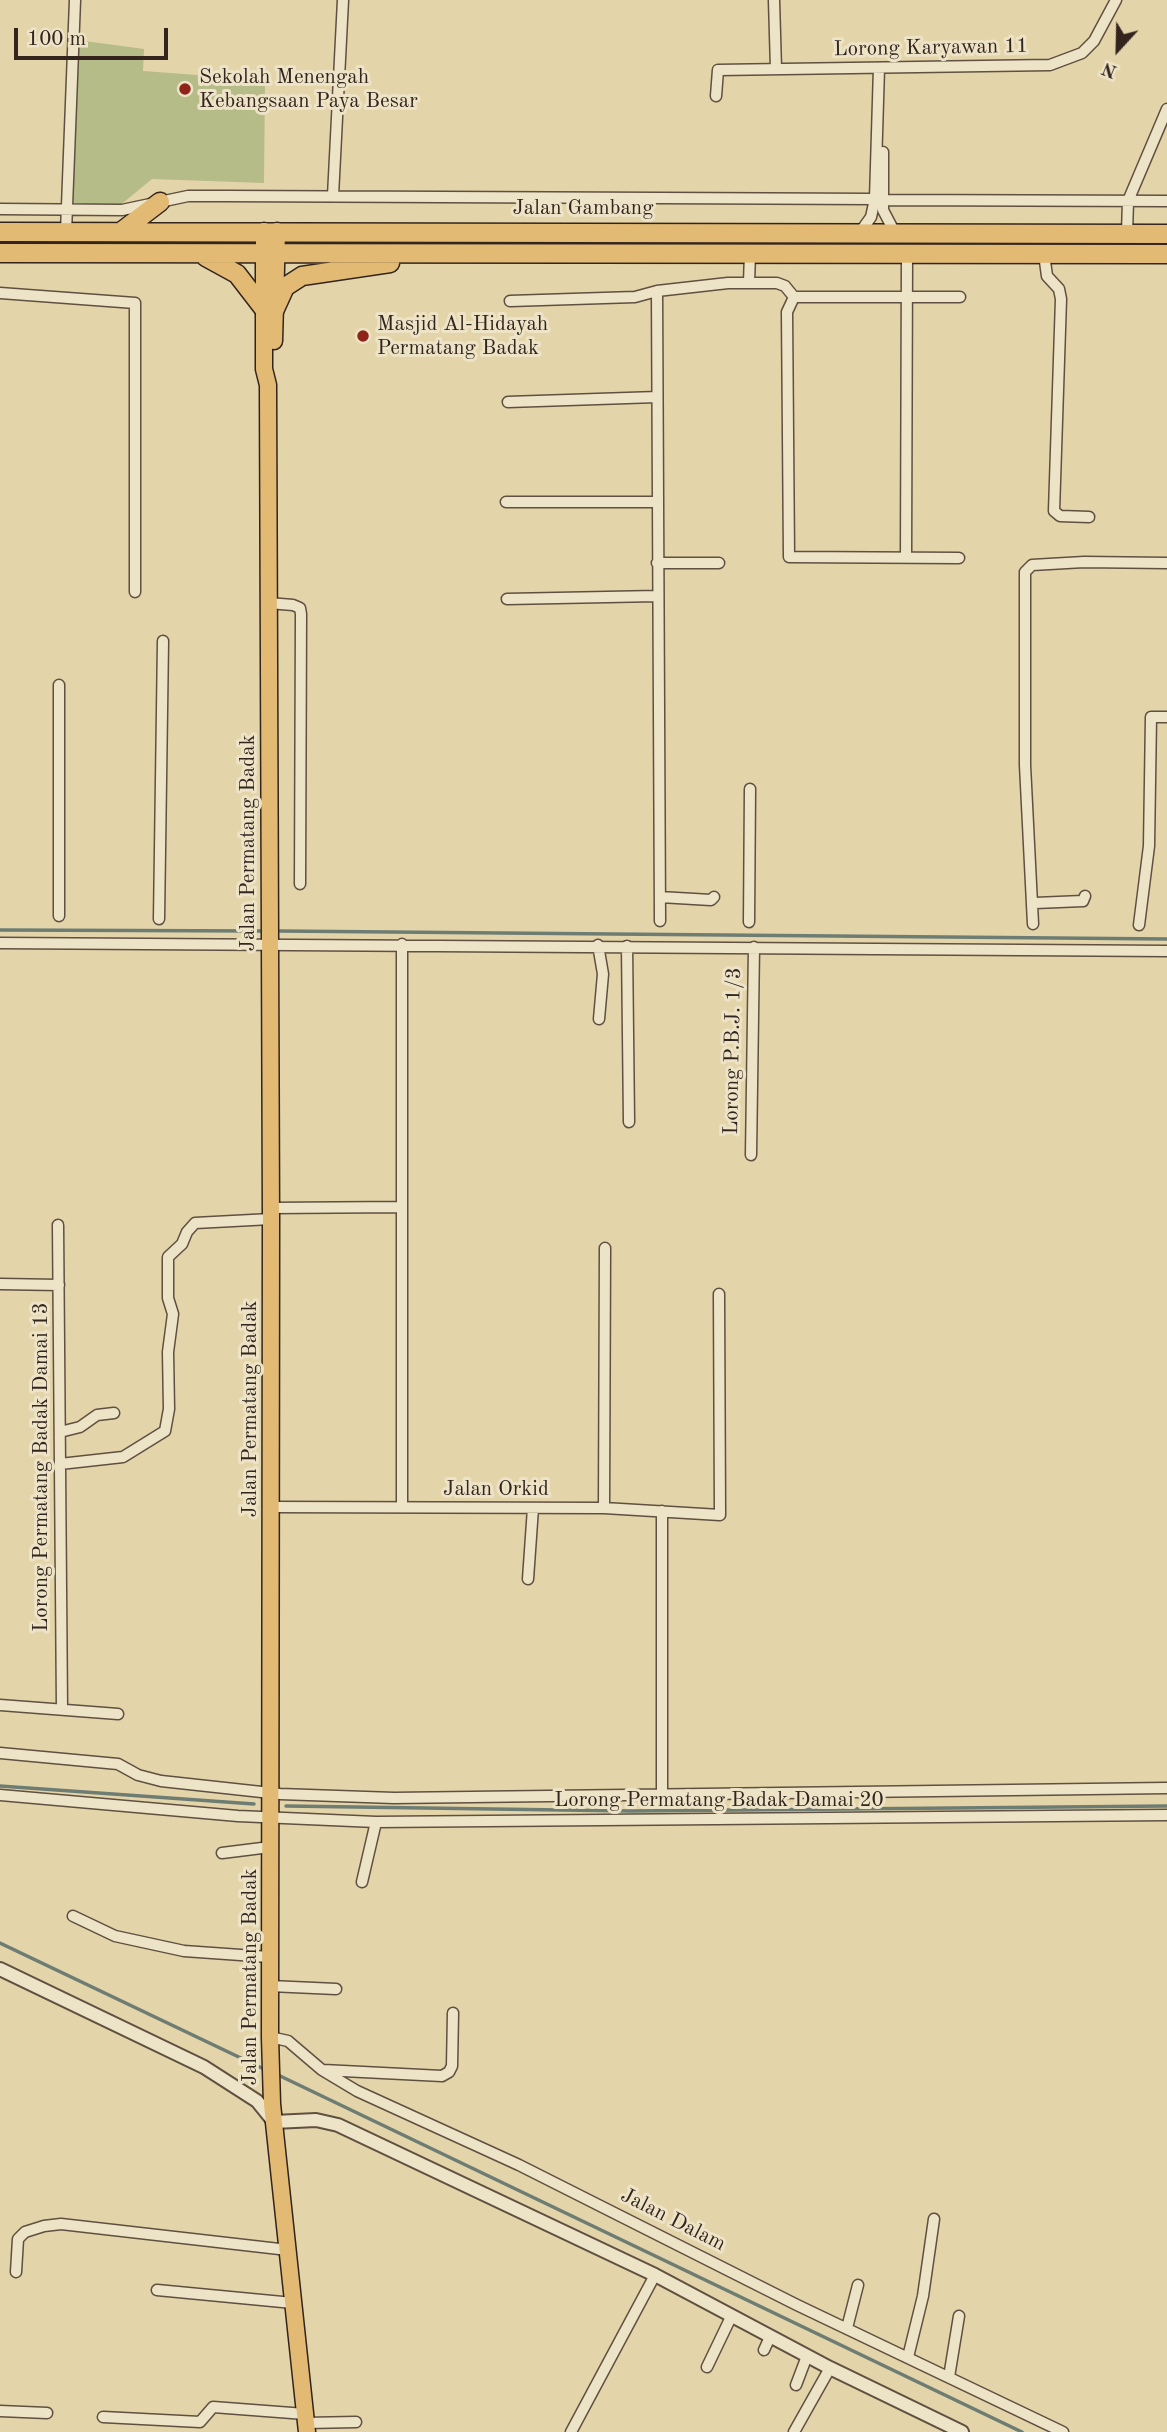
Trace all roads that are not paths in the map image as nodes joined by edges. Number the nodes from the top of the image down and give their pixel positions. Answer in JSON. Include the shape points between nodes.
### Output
{"nodes":[{"id":1,"x":75,"y":0,"type":"edge"},
{"id":2,"x":343,"y":0,"type":"edge"},
{"id":3,"x":774,"y":0,"type":"edge"},
{"id":4,"x":1115,"y":0,"type":"edge"},
{"id":5,"x":879,"y":68,"type":"junction"},
{"id":6,"x":776,"y":69,"type":"junction"},
{"id":7,"x":716,"y":96,"type":"dead end"},
{"id":8,"x":1167,"y":109,"type":"edge"},
{"id":9,"x":333,"y":196,"type":"junction"},
{"id":10,"x":879,"y":199,"type":"junction"},
{"id":11,"x":1128,"y":201,"type":"junction"},
{"id":12,"x":1167,"y":201,"type":"edge"},
{"id":13,"x":160,"y":202,"type":"junction"},
{"id":14,"x":0,"y":209,"type":"edge"},
{"id":15,"x":67,"y":210,"type":"junction"},
{"id":16,"x":122,"y":231,"type":"junction"},
{"id":17,"x":271,"y":231,"type":"junction"},
{"id":18,"x":861,"y":231,"type":"junction"},
{"id":19,"x":894,"y":231,"type":"junction"},
{"id":20,"x":0,"y":232,"type":"edge"},
{"id":21,"x":66,"y":232,"type":"junction"},
{"id":22,"x":1127,"y":233,"type":"junction"},
{"id":23,"x":1167,"y":234,"type":"edge"},
{"id":24,"x":0,"y":253,"type":"edge"},
{"id":25,"x":750,"y":253,"type":"junction"},
{"id":26,"x":196,"y":254,"type":"junction"},
{"id":27,"x":270,"y":254,"type":"junction"},
{"id":28,"x":470,"y":254,"type":"junction"},
{"id":29,"x":906,"y":254,"type":"junction"},
{"id":30,"x":1044,"y":254,"type":"junction"},
{"id":31,"x":1167,"y":254,"type":"edge"},
{"id":32,"x":748,"y":283,"type":"junction"},
{"id":33,"x":657,"y":291,"type":"junction"},
{"id":34,"x":0,"y":293,"type":"edge"},
{"id":35,"x":794,"y":297,"type":"junction"},
{"id":36,"x":906,"y":297,"type":"junction"},
{"id":37,"x":960,"y":297,"type":"dead end"},
{"id":38,"x":510,"y":301,"type":"dead end"},
{"id":39,"x":270,"y":309,"type":"junction"},
{"id":40,"x":657,"y":397,"type":"junction"},
{"id":41,"x":508,"y":402,"type":"dead end"},
{"id":42,"x":506,"y":502,"type":"dead end"},
{"id":43,"x":658,"y":502,"type":"junction"},
{"id":44,"x":1089,"y":516,"type":"dead end"},
{"id":45,"x":906,"y":557,"type":"junction"},
{"id":46,"x":959,"y":558,"type":"dead end"},
{"id":47,"x":657,"y":563,"type":"junction"},
{"id":48,"x":719,"y":563,"type":"dead end"},
{"id":49,"x":1167,"y":563,"type":"edge"},
{"id":50,"x":135,"y":592,"type":"dead end"},
{"id":51,"x":657,"y":596,"type":"junction"},
{"id":52,"x":508,"y":599,"type":"dead end"},
{"id":53,"x":268,"y":603,"type":"junction"},
{"id":54,"x":163,"y":641,"type":"dead end"},
{"id":55,"x":59,"y":685,"type":"dead end"},
{"id":56,"x":1167,"y":717,"type":"edge"},
{"id":57,"x":751,"y":789,"type":"dead end"},
{"id":58,"x":300,"y":884,"type":"dead end"},
{"id":59,"x":1085,"y":896,"type":"dead end"},
{"id":60,"x":660,"y":897,"type":"junction"},
{"id":61,"x":714,"y":897,"type":"dead end"},
{"id":62,"x":1035,"y":903,"type":"junction"},
{"id":63,"x":60,"y":916,"type":"dead end"},
{"id":64,"x":159,"y":919,"type":"dead end"},
{"id":65,"x":660,"y":921,"type":"dead end"},
{"id":66,"x":749,"y":922,"type":"dead end"},
{"id":67,"x":1034,"y":923,"type":"dead end"},
{"id":68,"x":1139,"y":925,"type":"dead end"},
{"id":69,"x":0,"y":943,"type":"edge"},
{"id":70,"x":402,"y":944,"type":"junction"},
{"id":71,"x":269,"y":945,"type":"junction"},
{"id":72,"x":598,"y":946,"type":"junction"},
{"id":73,"x":627,"y":946,"type":"junction"},
{"id":74,"x":754,"y":947,"type":"junction"},
{"id":75,"x":1167,"y":951,"type":"edge"},
{"id":76,"x":598,"y":1019,"type":"dead end"},
{"id":77,"x":629,"y":1122,"type":"dead end"},
{"id":78,"x":751,"y":1155,"type":"dead end"},
{"id":79,"x":401,"y":1207,"type":"junction"},
{"id":80,"x":271,"y":1214,"type":"junction"},
{"id":81,"x":58,"y":1225,"type":"dead end"},
{"id":82,"x":604,"y":1248,"type":"dead end"},
{"id":83,"x":0,"y":1284,"type":"edge"},
{"id":84,"x":59,"y":1284,"type":"junction"},
{"id":85,"x":719,"y":1294,"type":"dead end"},
{"id":86,"x":114,"y":1413,"type":"dead end"},
{"id":87,"x":60,"y":1432,"type":"junction"},
{"id":88,"x":60,"y":1464,"type":"junction"},
{"id":89,"x":271,"y":1507,"type":"junction"},
{"id":90,"x":402,"y":1507,"type":"junction"},
{"id":91,"x":533,"y":1508,"type":"junction"},
{"id":92,"x":604,"y":1508,"type":"junction"},
{"id":93,"x":662,"y":1511,"type":"junction"},
{"id":94,"x":528,"y":1579,"type":"dead end"},
{"id":95,"x":0,"y":1705,"type":"edge"},
{"id":96,"x":62,"y":1709,"type":"junction"},
{"id":97,"x":117,"y":1714,"type":"dead end"},
{"id":98,"x":0,"y":1753,"type":"edge"},
{"id":99,"x":1167,"y":1788,"type":"edge"},
{"id":100,"x":270,"y":1792,"type":"junction"},
{"id":101,"x":0,"y":1795,"type":"edge"},
{"id":102,"x":662,"y":1796,"type":"junction"},
{"id":103,"x":1167,"y":1815,"type":"edge"},
{"id":104,"x":271,"y":1818,"type":"junction"},
{"id":105,"x":376,"y":1822,"type":"junction"},
{"id":106,"x":270,"y":1847,"type":"junction"},
{"id":107,"x":222,"y":1853,"type":"dead end"},
{"id":108,"x":362,"y":1882,"type":"dead end"},
{"id":109,"x":73,"y":1916,"type":"dead end"},
{"id":110,"x":269,"y":1956,"type":"junction"},
{"id":111,"x":0,"y":1969,"type":"edge"},
{"id":112,"x":270,"y":1986,"type":"junction"},
{"id":113,"x":336,"y":1989,"type":"dead end"},
{"id":114,"x":453,"y":2014,"type":"dead end"},
{"id":115,"x":270,"y":2043,"type":"junction"},
{"id":116,"x":322,"y":2070,"type":"junction"},
{"id":117,"x":274,"y":2122,"type":"junction"},
{"id":118,"x":934,"y":2219,"type":"dead end"},
{"id":119,"x":288,"y":2250,"type":"junction"},
{"id":120,"x":16,"y":2272,"type":"dead end"},
{"id":121,"x":655,"y":2275,"type":"junction"},
{"id":122,"x":858,"y":2285,"type":"dead end"},
{"id":123,"x":157,"y":2290,"type":"dead end"},
{"id":124,"x":293,"y":2303,"type":"junction"},
{"id":125,"x":959,"y":2316,"type":"dead end"},
{"id":126,"x":731,"y":2317,"type":"junction"},
{"id":127,"x":847,"y":2329,"type":"junction"},
{"id":128,"x":770,"y":2337,"type":"junction"},
{"id":129,"x":764,"y":2350,"type":"dead end"},
{"id":130,"x":807,"y":2356,"type":"junction"},
{"id":131,"x":908,"y":2357,"type":"junction"},
{"id":132,"x":707,"y":2367,"type":"dead end"},
{"id":133,"x":830,"y":2368,"type":"junction"},
{"id":134,"x":949,"y":2377,"type":"junction"},
{"id":135,"x":796,"y":2385,"type":"dead end"},
{"id":136,"x":0,"y":2412,"type":"edge"},
{"id":137,"x":47,"y":2413,"type":"dead end"},
{"id":138,"x":103,"y":2417,"type":"dead end"},
{"id":139,"x":356,"y":2422,"type":"dead end"},
{"id":140,"x":306,"y":2423,"type":"edge"},
{"id":141,"x":571,"y":2432,"type":"edge"},
{"id":142,"x":794,"y":2432,"type":"edge"},
{"id":143,"x":962,"y":2432,"type":"edge"},
{"id":144,"x":1063,"y":2432,"type":"edge"}],
"edges":[{"from":1,"to":15,"type":"street"},
{"from":2,"to":9,"type":"street"},
{"from":3,"to":6,"type":"street"},
{"from":4,"to":5,"type":"street","name":"Lorong Karyawan 11","via":[[1094,41],[1066,61],[1031,67]]},
{"from":5,"to":6,"type":"street","name":"Lorong Karyawan 11"},
{"from":5,"to":10,"type":"street"},
{"from":6,"to":7,"type":"street","name":"Lorong Karyawan 11","via":[[718,70]]},
{"from":8,"to":11,"type":"street"},
{"from":9,"to":10,"type":"street"},
{"from":9,"to":13,"type":"street","via":[[188,196]]},
{"from":10,"to":11,"type":"street"},
{"from":10,"to":18,"type":"street"},
{"from":10,"to":19,"type":"street","via":[[884,218]]},
{"from":11,"to":12,"type":"street"},
{"from":11,"to":22,"type":"street"},
{"from":13,"to":15,"type":"street","via":[[122,210]]},
{"from":13,"to":16,"type":"highway"},
{"from":14,"to":15,"type":"street"},
{"from":15,"to":21,"type":"street"},
{"from":16,"to":17,"type":"highway","name":"Jalan Gambang"},
{"from":16,"to":21,"type":"highway","name":"Jalan Gambang"},
{"from":17,"to":18,"type":"highway","name":"Jalan Gambang"},
{"from":17,"to":27,"type":"main road","name":"Jalan Permatang Badak"},
{"from":18,"to":19,"type":"highway","name":"Jalan Gambang"},
{"from":19,"to":22,"type":"highway","name":"Jalan Gambang"},
{"from":20,"to":21,"type":"highway","name":"Jalan Gambang"},
{"from":22,"to":23,"type":"highway","name":"Jalan Gambang"},
{"from":24,"to":26,"type":"highway"},
{"from":25,"to":28,"type":"highway"},
{"from":25,"to":29,"type":"highway"},
{"from":25,"to":32,"type":"street"},
{"from":26,"to":27,"type":"highway"},
{"from":26,"to":39,"type":"highway","via":[[237,274]]},
{"from":27,"to":28,"type":"highway"},
{"from":27,"to":39,"type":"main road","name":"Jalan Permatang Badak"},
{"from":28,"to":39,"type":"highway","via":[[312,273],[291,281]]},
{"from":29,"to":30,"type":"highway"},
{"from":29,"to":36,"type":"street"},
{"from":30,"to":31,"type":"highway"},
{"from":30,"to":44,"type":"street","via":[[1047,276],[1061,299],[1054,511],[1060,516]]},
{"from":32,"to":33,"type":"street"},
{"from":32,"to":35,"type":"street","via":[[777,283]]},
{"from":33,"to":38,"type":"street","via":[[635,297]]},
{"from":33,"to":40,"type":"street"},
{"from":34,"to":50,"type":"street","via":[[135,303]]},
{"from":35,"to":36,"type":"street"},
{"from":35,"to":45,"type":"street","via":[[787,312],[789,557]]},
{"from":36,"to":37,"type":"street"},
{"from":36,"to":45,"type":"street"},
{"from":39,"to":53,"type":"main road","name":"Jalan Permatang Badak","via":[[264,369],[268,385]]},
{"from":40,"to":41,"type":"street"},
{"from":40,"to":43,"type":"street"},
{"from":42,"to":43,"type":"street"},
{"from":43,"to":47,"type":"street"},
{"from":45,"to":46,"type":"street"},
{"from":47,"to":48,"type":"street"},
{"from":47,"to":51,"type":"street"},
{"from":49,"to":62,"type":"street","via":[[1032,565],[1025,572],[1025,765]]},
{"from":51,"to":52,"type":"street"},
{"from":51,"to":60,"type":"street","via":[[661,616]]},
{"from":53,"to":58,"type":"street","via":[[293,605],[301,614]]},
{"from":53,"to":71,"type":"main road","name":"Jalan Permatang Badak"},
{"from":54,"to":64,"type":"street"},
{"from":55,"to":63,"type":"street"},
{"from":56,"to":68,"type":"street","via":[[1151,717],[1149,845]]},
{"from":57,"to":66,"type":"street"},
{"from":59,"to":62,"type":"street","via":[[1083,901]]},
{"from":60,"to":61,"type":"street"},
{"from":60,"to":65,"type":"street"},
{"from":62,"to":67,"type":"street"},
{"from":69,"to":71,"type":"street"},
{"from":70,"to":71,"type":"street"},
{"from":70,"to":72,"type":"street"},
{"from":70,"to":79,"type":"street"},
{"from":71,"to":80,"type":"main road","name":"Jalan Permatang Badak"},
{"from":72,"to":73,"type":"street"},
{"from":72,"to":76,"type":"street","via":[[603,974]]},
{"from":73,"to":74,"type":"street"},
{"from":73,"to":77,"type":"street"},
{"from":74,"to":75,"type":"street"},
{"from":74,"to":78,"type":"street","name":"Lorong P.B.J. 1/3"},
{"from":79,"to":80,"type":"street"},
{"from":79,"to":90,"type":"street"},
{"from":80,"to":88,"type":"street","via":[[195,1223],[169,1257],[168,1298],[173,1314],[165,1431],[123,1457]]},
{"from":80,"to":89,"type":"main road","name":"Jalan Permatang Badak"},
{"from":81,"to":84,"type":"street","name":"Lorong Permatang Badak Damai 13"},
{"from":82,"to":92,"type":"street"},
{"from":83,"to":84,"type":"street"},
{"from":84,"to":87,"type":"street","name":"Lorong Permatang Badak Damai 13"},
{"from":85,"to":93,"type":"street","name":"Jalan Orkid","via":[[720,1515]]},
{"from":86,"to":87,"type":"street","via":[[97,1415],[80,1427]]},
{"from":87,"to":88,"type":"street","name":"Lorong Permatang Badak Damai 13"},
{"from":88,"to":96,"type":"street","name":"Lorong Permatang Badak Damai 13"},
{"from":89,"to":90,"type":"street","name":"Jalan Orkid"},
{"from":89,"to":100,"type":"main road","name":"Jalan Permatang Badak"},
{"from":90,"to":91,"type":"street","name":"Jalan Orkid"},
{"from":91,"to":92,"type":"street","name":"Jalan Orkid"},
{"from":91,"to":94,"type":"street"},
{"from":92,"to":93,"type":"street","name":"Jalan Orkid"},
{"from":93,"to":102,"type":"street"},
{"from":95,"to":96,"type":"street"},
{"from":96,"to":97,"type":"street"},
{"from":98,"to":100,"type":"street","via":[[118,1764],[160,1781]]},
{"from":99,"to":102,"type":"street"},
{"from":100,"to":102,"type":"street","via":[[394,1798]]},
{"from":100,"to":104,"type":"main road","name":"Jalan Permatang Badak"},
{"from":101,"to":104,"type":"street","name":"Lorong Permatang Badak Damai 20"},
{"from":103,"to":105,"type":"street","name":"Lorong Permatang Badak Damai 20"},
{"from":104,"to":105,"type":"street","name":"Lorong Permatang Badak Damai 20"},
{"from":104,"to":106,"type":"main road","name":"Jalan Permatang Badak"},
{"from":105,"to":108,"type":"street"},
{"from":106,"to":107,"type":"street"},
{"from":106,"to":110,"type":"main road","name":"Jalan Permatang Badak"},
{"from":109,"to":110,"type":"street","via":[[115,1936],[184,1951]]},
{"from":110,"to":112,"type":"main road","name":"Jalan Permatang Badak"},
{"from":111,"to":117,"type":"street","via":[[204,2067],[257,2101]]},
{"from":112,"to":113,"type":"street"},
{"from":112,"to":115,"type":"main road","name":"Jalan Permatang Badak"},
{"from":114,"to":116,"type":"street","via":[[452,2066],[442,2076]]},
{"from":115,"to":116,"type":"street","name":"Jalan Dalam","via":[[288,2041]]},
{"from":115,"to":117,"type":"main road","name":"Jalan Permatang Badak"},
{"from":116,"to":127,"type":"street","name":"Jalan Dalam"},
{"from":117,"to":119,"type":"main road","name":"Jalan Permatang Badak"},
{"from":117,"to":121,"type":"street","via":[[316,2120],[338,2125]]},
{"from":118,"to":131,"type":"street","via":[[923,2297]]},
{"from":119,"to":120,"type":"street","via":[[61,2224],[25,2232],[18,2239]]},
{"from":119,"to":124,"type":"main road","name":"Jalan Permatang Badak"},
{"from":121,"to":126,"type":"street"},
{"from":121,"to":141,"type":"street"},
{"from":122,"to":127,"type":"street"},
{"from":123,"to":124,"type":"street"},
{"from":124,"to":140,"type":"main road","name":"Jalan Permatang Badak"},
{"from":125,"to":134,"type":"street"},
{"from":126,"to":128,"type":"street"},
{"from":126,"to":132,"type":"street"},
{"from":127,"to":131,"type":"street","name":"Jalan Dalam"},
{"from":128,"to":129,"type":"street"},
{"from":128,"to":130,"type":"street"},
{"from":130,"to":133,"type":"street"},
{"from":130,"to":135,"type":"street"},
{"from":131,"to":134,"type":"street","name":"Jalan Dalam"},
{"from":133,"to":142,"type":"street"},
{"from":133,"to":143,"type":"street"},
{"from":134,"to":144,"type":"street","name":"Jalan Dalam"},
{"from":136,"to":137,"type":"street"},
{"from":138,"to":140,"type":"street","via":[[200,2422],[213,2407]]},
{"from":139,"to":140,"type":"street"}]}
